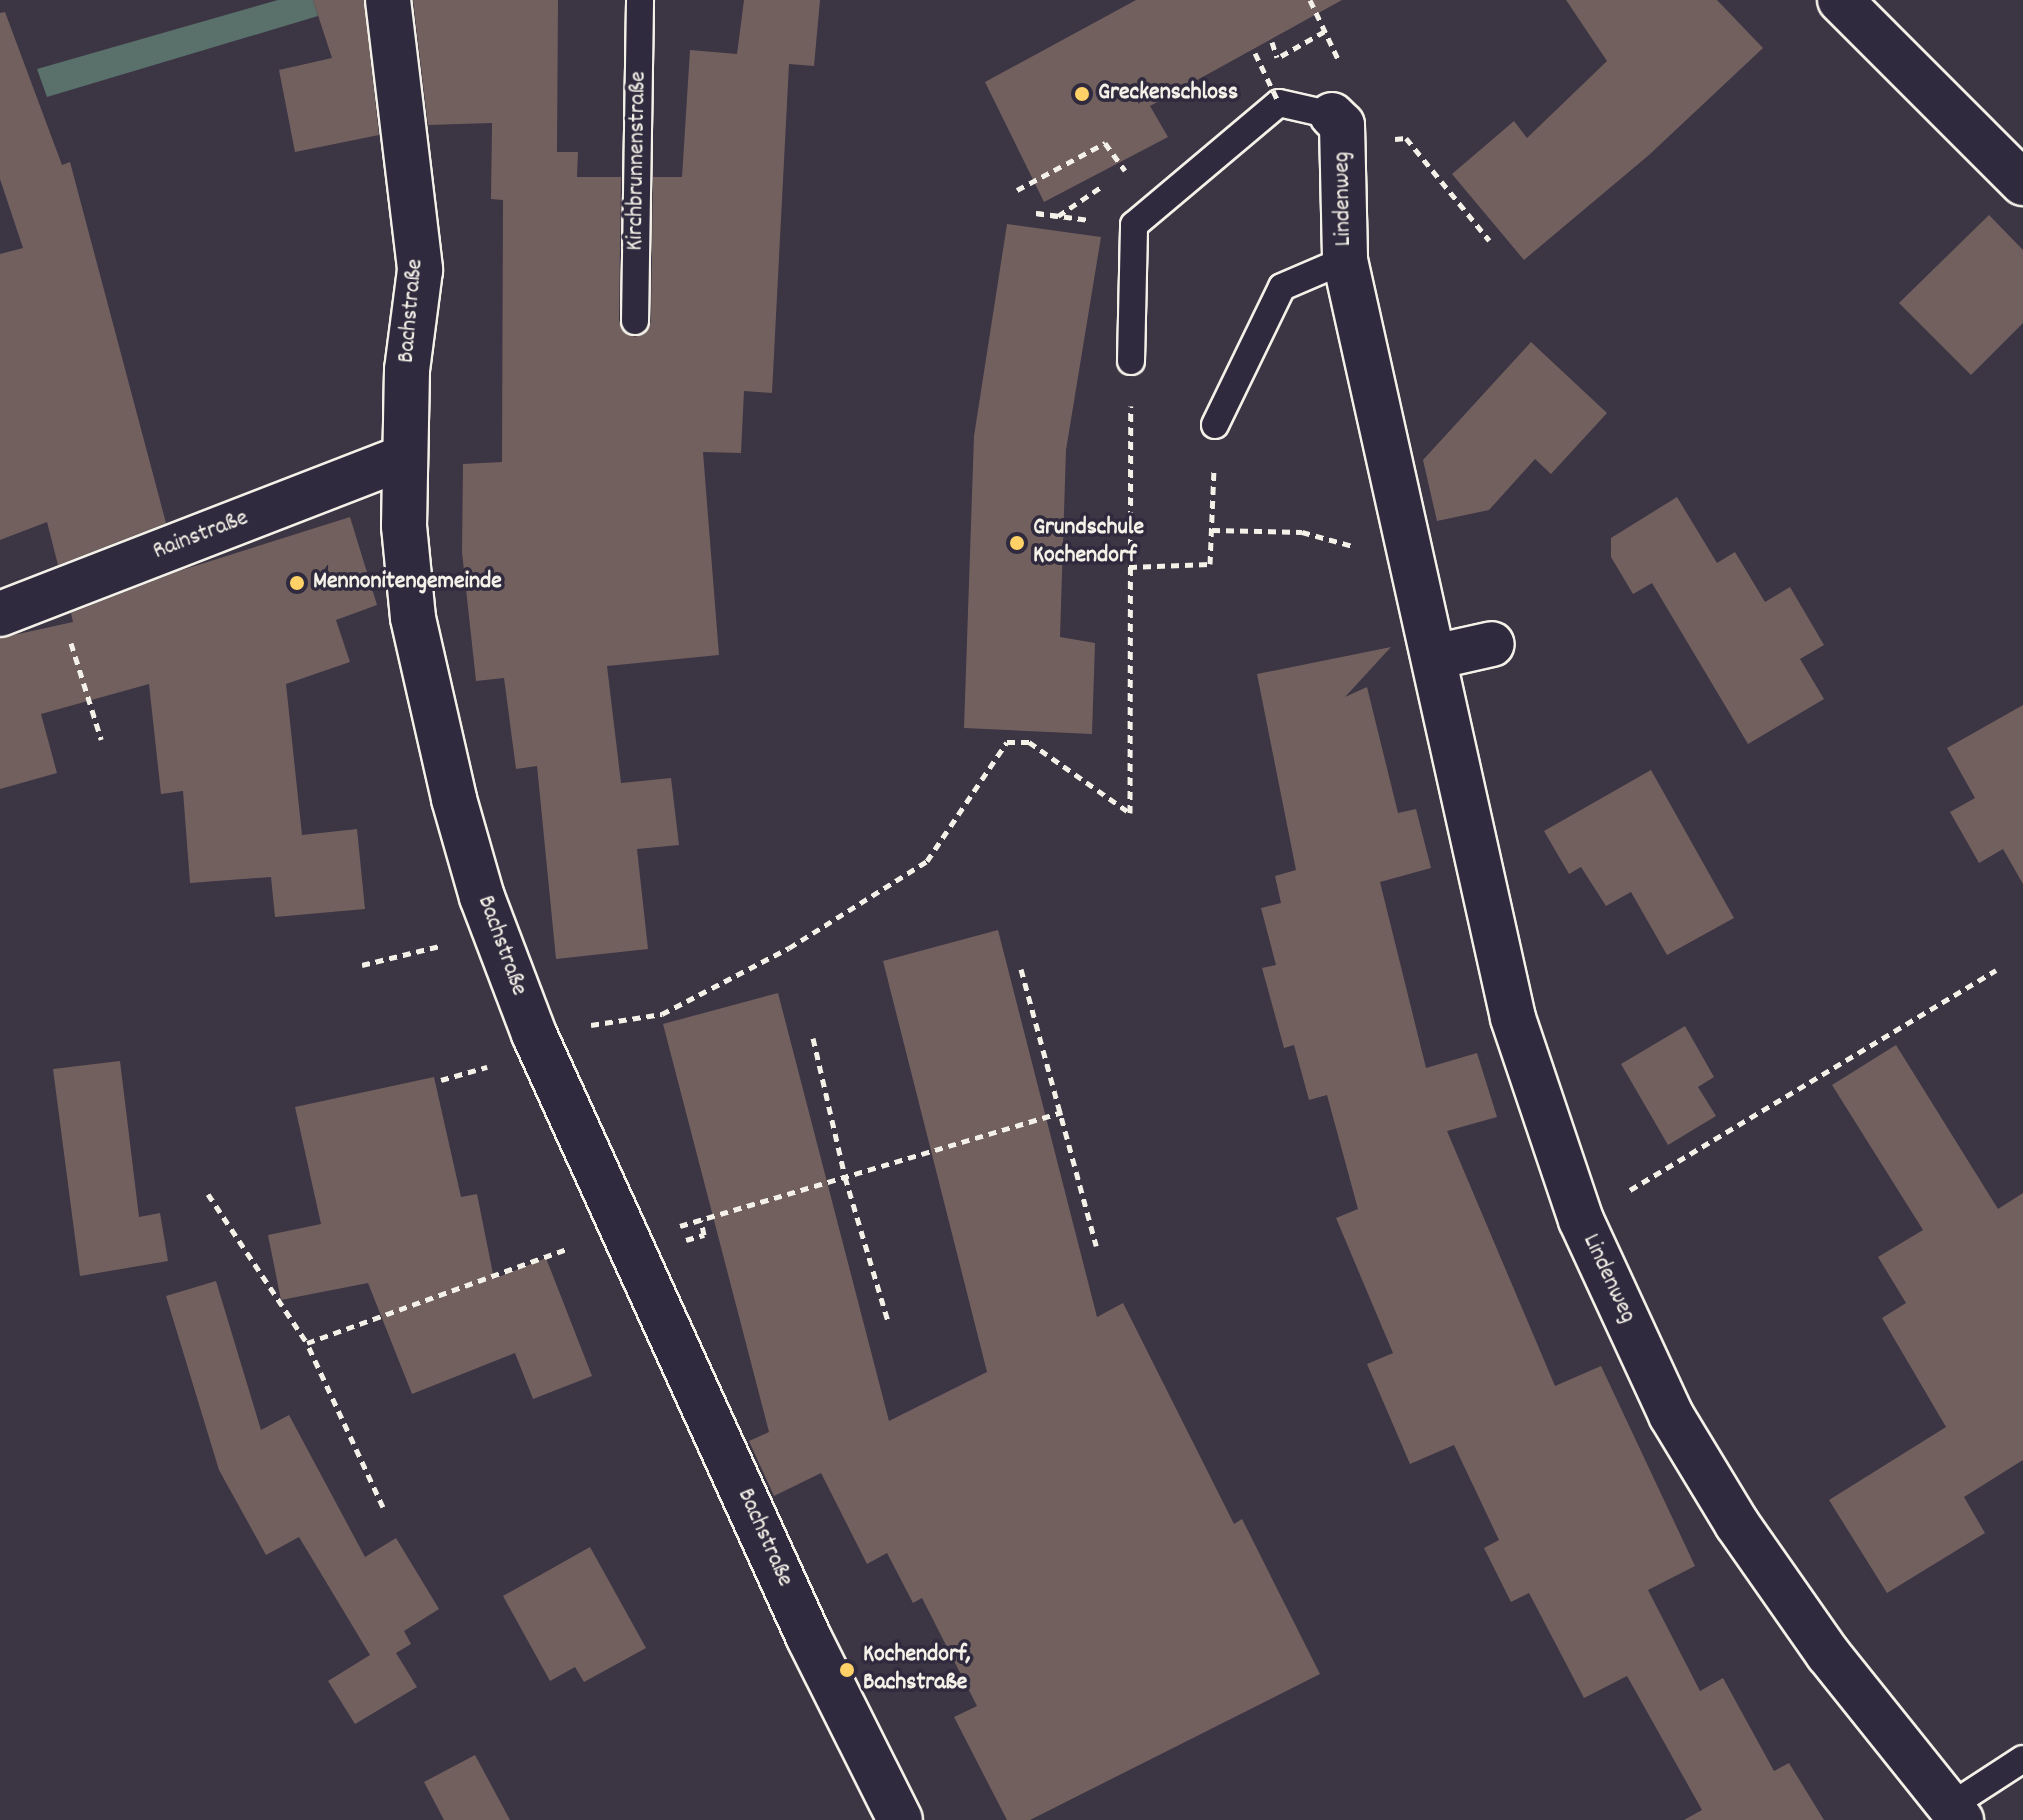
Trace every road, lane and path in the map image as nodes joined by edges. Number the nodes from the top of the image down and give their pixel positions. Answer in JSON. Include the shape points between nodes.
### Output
{"nodes":[{"id":1,"x":388,"y":0,"type":"edge"},
{"id":2,"x":640,"y":0,"type":"edge"},
{"id":3,"x":1840,"y":0,"type":"edge"},
{"id":4,"x":1272,"y":42,"type":"dead end"},
{"id":5,"x":1255,"y":53,"type":"dead end"},
{"id":6,"x":1278,"y":58,"type":"dead end"},
{"id":7,"x":1279,"y":103,"type":"junction"},
{"id":8,"x":1337,"y":127,"type":"junction"},
{"id":9,"x":1105,"y":143,"type":"dead end"},
{"id":10,"x":1109,"y":182,"type":"dead end"},
{"id":11,"x":2023,"y":183,"type":"edge"},
{"id":12,"x":1017,"y":190,"type":"dead end"},
{"id":13,"x":1090,"y":220,"type":"dead end"},
{"id":14,"x":1489,"y":240,"type":"dead end"},
{"id":15,"x":1345,"y":260,"type":"junction"},
{"id":16,"x":635,"y":321,"type":"dead end"},
{"id":17,"x":1131,"y":361,"type":"joint"},
{"id":18,"x":1215,"y":425,"type":"joint"},
{"id":19,"x":402,"y":458,"type":"junction"},
{"id":20,"x":1212,"y":530,"type":"junction"},
{"id":21,"x":1302,"y":532,"type":"dead end"},
{"id":22,"x":1129,"y":567,"type":"junction"},
{"id":23,"x":55,"y":593,"type":"junction"},
{"id":24,"x":0,"y":614,"type":"edge"},
{"id":25,"x":1492,"y":644,"type":"dead end"},
{"id":26,"x":1434,"y":657,"type":"junction"},
{"id":27,"x":101,"y":739,"type":"dead end"},
{"id":28,"x":496,"y":932,"type":"junction"},
{"id":29,"x":362,"y":965,"type":"dead end"},
{"id":30,"x":1021,"y":969,"type":"dead end"},
{"id":31,"x":1996,"y":970,"type":"dead end"},
{"id":32,"x":534,"y":1034,"type":"junction"},
{"id":33,"x":813,"y":1038,"type":"dead end"},
{"id":34,"x":1062,"y":1112,"type":"junction"},
{"id":35,"x":845,"y":1177,"type":"junction"},
{"id":36,"x":208,"y":1194,"type":"dead end"},
{"id":37,"x":1581,"y":1220,"type":"junction"},
{"id":38,"x":626,"y":1235,"type":"junction"},
{"id":39,"x":1096,"y":1246,"type":"dead end"},
{"id":40,"x":888,"y":1321,"type":"dead end"},
{"id":41,"x":307,"y":1343,"type":"junction"},
{"id":42,"x":383,"y":1507,"type":"dead end"},
{"id":43,"x":2023,"y":1759,"type":"edge"},
{"id":44,"x":1955,"y":1813,"type":"edge"},
{"id":45,"x":900,"y":1820,"type":"edge"}],
"edges":[{"from":1,"to":19,"type":"street","name":"Bachstraße","via":[[420,270]]},
{"from":2,"to":16,"type":"lane","name":"Kirchbrunnenstraße"},
{"from":3,"to":11,"type":"street"},
{"from":4,"to":6,"type":"path"},
{"from":5,"to":7,"type":"path","bridge":true},
{"from":7,"to":8,"type":"lane"},
{"from":7,"to":17,"type":"lane","via":[[1134,225]]},
{"from":8,"to":14,"type":"path","via":[[1406,138]]},
{"from":8,"to":15,"type":"street","name":"Lindenweg"},
{"from":9,"to":12,"type":"path"},
{"from":10,"to":13,"type":"path","bridge":true,"via":[[1058,216],[1036,213]]},
{"from":15,"to":18,"type":"lane","via":[[1282,287]]},
{"from":15,"to":26,"type":"street","name":"Lindenweg"},
{"from":17,"to":22,"type":"path"},
{"from":18,"to":20,"type":"path"},
{"from":19,"to":23,"type":"street","name":"Rainstraße"},
{"from":19,"to":28,"type":"street","name":"Bachstraße","via":[[413,618],[454,799]]},
{"from":20,"to":21,"type":"path"},
{"from":20,"to":22,"type":"path","via":[[1210,564]]},
{"from":22,"to":32,"type":"path","via":[[1130,813],[1029,742],[1007,742],[927,861],[789,948],[662,1014]]},
{"from":23,"to":24,"type":"street","name":"Rainstraße"},
{"from":23,"to":27,"type":"path"},
{"from":25,"to":26,"type":"street"},
{"from":26,"to":37,"type":"street","name":"Lindenweg","via":[[1513,1018]]},
{"from":28,"to":29,"type":"path"},
{"from":28,"to":32,"type":"street","name":"Bachstraße"},
{"from":30,"to":34,"type":"path"},
{"from":31,"to":37,"type":"path"},
{"from":32,"to":38,"type":"street","name":"Bachstraße"},
{"from":33,"to":35,"type":"path"},
{"from":34,"to":35,"type":"path"},
{"from":34,"to":39,"type":"path"},
{"from":35,"to":38,"type":"path"},
{"from":35,"to":40,"type":"path"},
{"from":36,"to":41,"type":"path"},
{"from":37,"to":44,"type":"street","name":"Lindenweg","via":[[1671,1415],[1737,1524],[1828,1654]]},
{"from":38,"to":41,"type":"path"},
{"from":38,"to":45,"type":"street","name":"Bachstraße","via":[[809,1638]]},
{"from":41,"to":42,"type":"path"},
{"from":43,"to":44,"type":"lane"}]}
